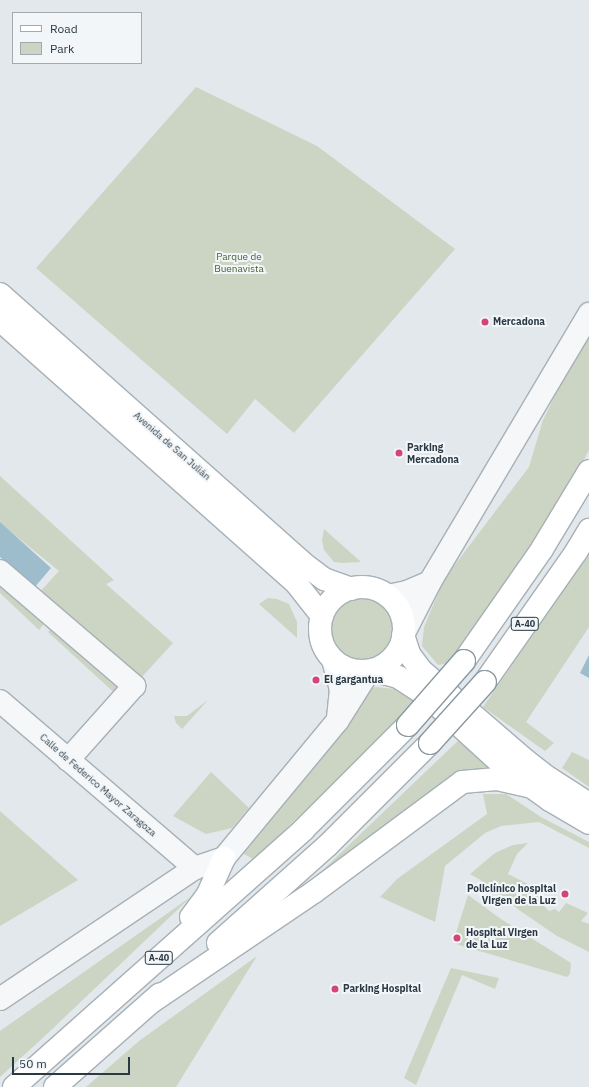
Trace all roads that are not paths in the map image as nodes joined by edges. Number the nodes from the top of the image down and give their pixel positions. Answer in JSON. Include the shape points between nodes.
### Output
{"nodes":[{"id":1,"x":0,"y":294,"type":"edge"},
{"id":2,"x":589,"y":314,"type":"edge"},
{"id":3,"x":0,"y":320,"type":"edge"},
{"id":4,"x":589,"y":471,"type":"edge"},
{"id":5,"x":589,"y":530,"type":"edge"},
{"id":6,"x":0,"y":571,"type":"edge"},
{"id":7,"x":430,"y":582,"type":"junction"},
{"id":8,"x":351,"y":589,"type":"junction"},
{"id":9,"x":388,"y":596,"type":"junction"},
{"id":10,"x":322,"y":616,"type":"junction"},
{"id":11,"x":404,"y":634,"type":"junction"},
{"id":12,"x":333,"y":660,"type":"junction"},
{"id":13,"x":371,"y":670,"type":"junction"},
{"id":14,"x":0,"y":701,"type":"edge"},
{"id":15,"x":338,"y":720,"type":"junction"},
{"id":16,"x":68,"y":760,"type":"junction"},
{"id":17,"x":531,"y":787,"type":"junction"},
{"id":18,"x":589,"y":804,"type":"edge"},
{"id":19,"x":589,"y":823,"type":"edge"},
{"id":20,"x":224,"y":858,"type":"junction"},
{"id":21,"x":195,"y":868,"type":"junction"},
{"id":22,"x":162,"y":955,"type":"junction"},
{"id":23,"x":0,"y":999,"type":"edge"},
{"id":24,"x":150,"y":1003,"type":"junction"},
{"id":25,"x":14,"y":1087,"type":"edge"},
{"id":26,"x":55,"y":1087,"type":"edge"}],
"edges":[{"from":1,"to":8,"type":"main road","name":"Avenida de San Julián","via":[[308,567],[324,579]]},
{"from":2,"to":7,"type":"street"},
{"from":3,"to":10,"type":"main road","name":"Avenida de San Julián","via":[[296,583]]},
{"from":4,"to":22,"type":"main road","number":"A-40","bridge":true,"via":[[542,549],[464,662],[408,726],[303,830]]},
{"from":5,"to":24,"type":"main road","number":"A-40","bridge":true,"via":[[485,682],[430,743],[328,845]]},
{"from":6,"to":16,"type":"street","via":[[134,686]]},
{"from":7,"to":9,"type":"street","via":[[407,592]]},
{"from":7,"to":11,"type":"street"},
{"from":8,"to":9,"type":"main road","via":[[374,589]]},
{"from":8,"to":10,"type":"main road","via":[[331,601]]},
{"from":9,"to":11,"type":"main road","via":[[400,612]]},
{"from":10,"to":12,"type":"main road","via":[[321,639]]},
{"from":11,"to":13,"type":"main road","via":[[400,647],[393,657],[384,665]]},
{"from":11,"to":18,"type":"main road","via":[[409,654],[422,671],[525,760]]},
{"from":12,"to":13,"type":"main road","via":[[347,669]]},
{"from":12,"to":15,"type":"street","via":[[341,689]]},
{"from":13,"to":15,"type":"street"},
{"from":13,"to":17,"type":"main road","via":[[398,677],[426,695]]},
{"from":14,"to":16,"type":"street","name":"Calle de Federico Mayor Zaragoza"},
{"from":15,"to":20,"type":"street"},
{"from":16,"to":21,"type":"street","name":"Calle de Federico Mayor Zaragoza"},
{"from":17,"to":19,"type":"main road"},
{"from":17,"to":24,"type":"main road","via":[[497,779],[462,782],[314,892]]},
{"from":20,"to":21,"type":"street"},
{"from":20,"to":22,"type":"main road","via":[[207,896]]},
{"from":21,"to":23,"type":"street"},
{"from":22,"to":25,"type":"main road","number":"A-40"},
{"from":24,"to":26,"type":"main road","number":"A-40"}]}
